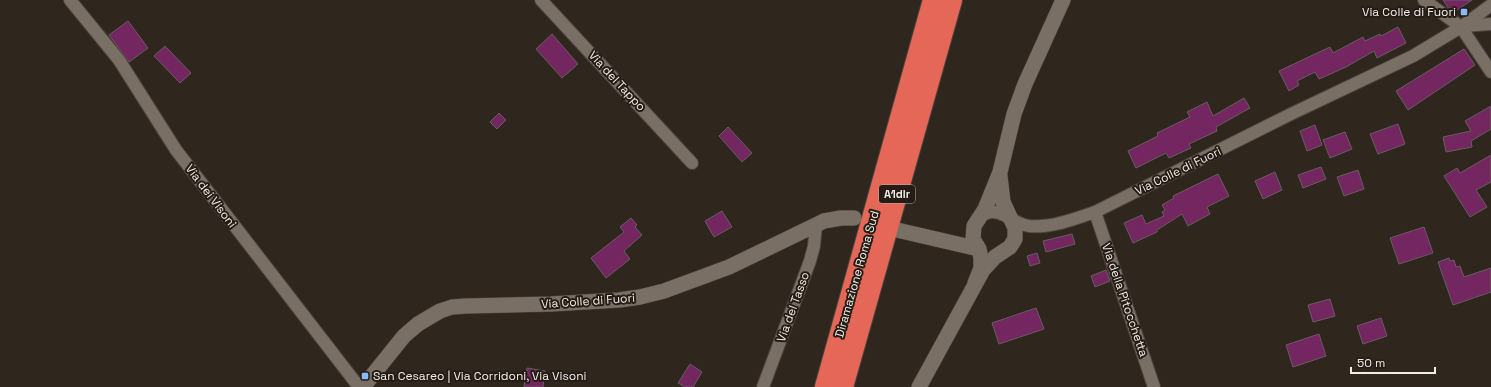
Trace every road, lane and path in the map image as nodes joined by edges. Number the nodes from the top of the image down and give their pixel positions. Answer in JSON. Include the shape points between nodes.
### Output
{"nodes":[{"id":1,"x":70,"y":0,"type":"edge"},
{"id":2,"x":541,"y":0,"type":"edge"},
{"id":3,"x":934,"y":0,"type":"edge"},
{"id":4,"x":951,"y":0,"type":"edge"},
{"id":5,"x":1063,"y":0,"type":"edge"},
{"id":6,"x":1424,"y":0,"type":"edge"},
{"id":7,"x":1491,"y":5,"type":"edge"},
{"id":8,"x":1491,"y":24,"type":"edge"},
{"id":9,"x":1461,"y":27,"type":"junction"},
{"id":10,"x":1491,"y":72,"type":"edge"},
{"id":11,"x":692,"y":163,"type":"dead end"},
{"id":12,"x":1000,"y":172,"type":"junction"},
{"id":13,"x":1095,"y":212,"type":"junction"},
{"id":14,"x":854,"y":218,"type":"dead end"},
{"id":15,"x":1010,"y":219,"type":"junction"},
{"id":16,"x":976,"y":222,"type":"junction"},
{"id":17,"x":816,"y":225,"type":"junction"},
{"id":18,"x":1038,"y":226,"type":"junction"},
{"id":19,"x":897,"y":230,"type":"dead end"},
{"id":20,"x":1015,"y":239,"type":"junction"},
{"id":21,"x":943,"y":241,"type":"junction"},
{"id":22,"x":979,"y":249,"type":"junction"},
{"id":23,"x":998,"y":255,"type":"junction"},
{"id":24,"x":975,"y":283,"type":"junction"},
{"id":25,"x":359,"y":387,"type":"edge"},
{"id":26,"x":363,"y":387,"type":"edge"},
{"id":27,"x":763,"y":387,"type":"edge"},
{"id":28,"x":826,"y":387,"type":"edge"},
{"id":29,"x":842,"y":387,"type":"edge"},
{"id":30,"x":918,"y":387,"type":"edge"},
{"id":31,"x":1154,"y":387,"type":"edge"}],
"edges":[{"from":1,"to":25,"type":"street","name":"Via dei Visoni","via":[[119,60],[176,150]]},
{"from":2,"to":11,"type":"street","name":"Via del Tappo"},
{"from":3,"to":28,"type":"highway","name":"Diramazione Roma Sud","number":"A1dir"},
{"from":4,"to":29,"type":"highway","name":"Diramazione Roma Sud","number":"A1dir"},
{"from":5,"to":12,"type":"street","via":[[1021,93]]},
{"from":6,"to":9,"type":"street"},
{"from":7,"to":9,"type":"street","name":"Via Colle di Fuori"},
{"from":8,"to":9,"type":"street"},
{"from":9,"to":10,"type":"street"},
{"from":9,"to":13,"type":"street","name":"Via Colle di Fuori","via":[[1413,56]]},
{"from":12,"to":15,"type":"street","via":[[1003,202]]},
{"from":12,"to":16,"type":"street","via":[[985,209]]},
{"from":13,"to":18,"type":"street","name":"Via Colle di Fuori","via":[[1067,221]]},
{"from":13,"to":31,"type":"street","name":"Via della Pitocchetta"},
{"from":14,"to":17,"type":"street","name":"Via Colle di Fuori","via":[[836,218]]},
{"from":15,"to":16,"type":"street","via":[[1005,215],[988,212]]},
{"from":15,"to":18,"type":"street","name":"Via Colle di Fuori","via":[[1024,225]]},
{"from":15,"to":20,"type":"street","via":[[1015,228]]},
{"from":16,"to":21,"type":"street","via":[[960,237]]},
{"from":16,"to":22,"type":"street","via":[[973,238]]},
{"from":17,"to":26,"type":"street","name":"Via Colle di Fuori","via":[[729,267],[640,297],[550,304],[466,306],[440,311],[404,336]]},
{"from":17,"to":27,"type":"street","name":"Via del Tasso","via":[[810,261]]},
{"from":18,"to":20,"type":"street","name":"Via Colle di Fuori"},
{"from":19,"to":21,"type":"street"},
{"from":20,"to":23,"type":"street","via":[[1010,248]]},
{"from":21,"to":22,"type":"street"},
{"from":22,"to":23,"type":"street","via":[[989,255]]},
{"from":22,"to":24,"type":"street","via":[[982,264]]},
{"from":23,"to":24,"type":"street","via":[[987,265]]},
{"from":24,"to":30,"type":"street"}]}
